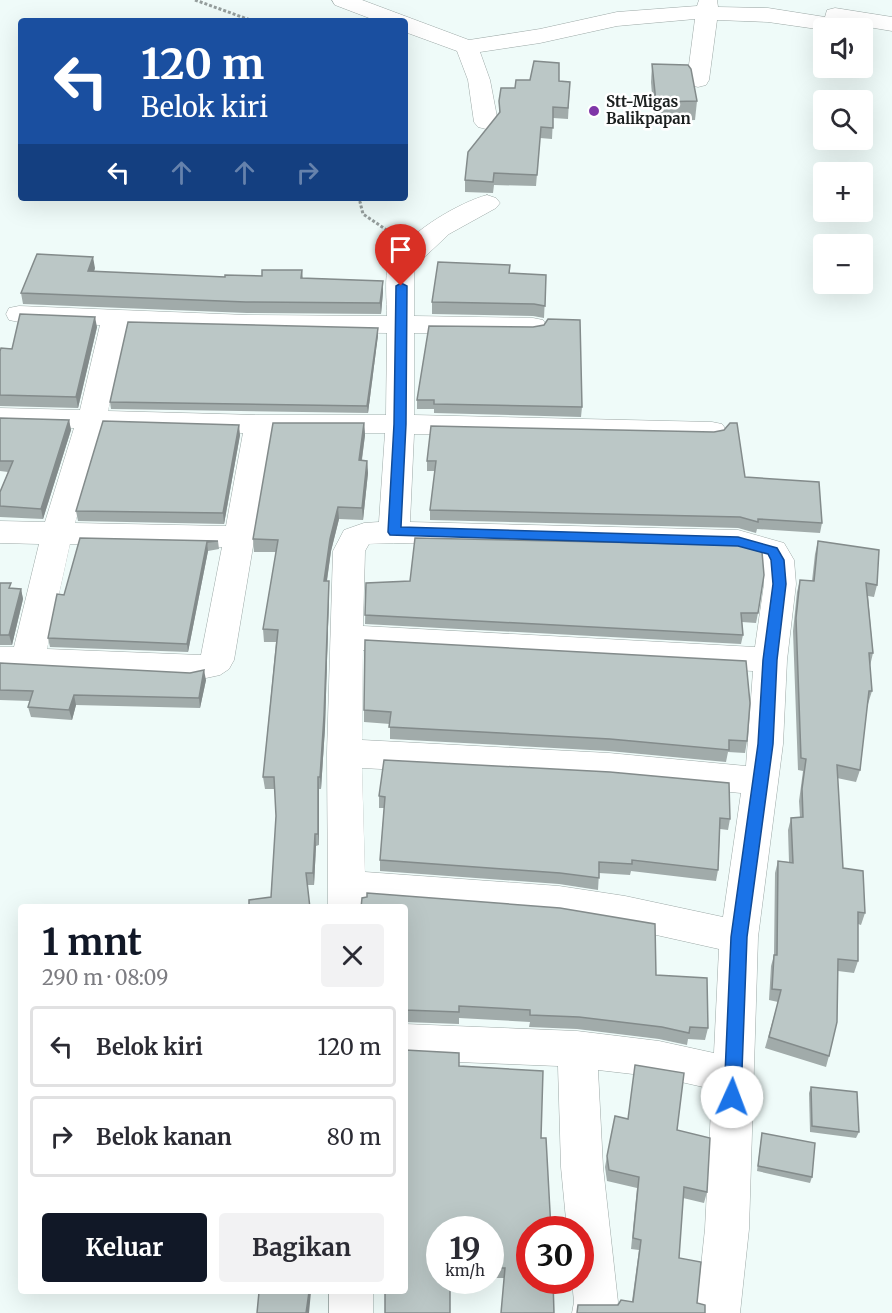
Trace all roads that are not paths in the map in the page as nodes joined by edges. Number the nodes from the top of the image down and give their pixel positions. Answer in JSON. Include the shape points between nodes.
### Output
{"nodes":[{"id":1,"x":343,"y":0,"type":"edge"},
{"id":2,"x":708,"y":7,"type":"junction"},
{"id":3,"x":389,"y":18,"type":"edge"},
{"id":4,"x":813,"y":22,"type":"edge"},
{"id":5,"x":892,"y":24,"type":"edge"},
{"id":6,"x":408,"y":25,"type":"edge"},
{"id":7,"x":873,"y":32,"type":"edge"},
{"id":8,"x":892,"y":36,"type":"edge"},
{"id":9,"x":461,"y":44,"type":"junction"},
{"id":10,"x":698,"y":80,"type":"dead end"},
{"id":11,"x":486,"y":122,"type":"dead end"},
{"id":12,"x":487,"y":203,"type":"dead end"},
{"id":13,"x":19,"y":314,"type":"edge"},
{"id":14,"x":115,"y":320,"type":"junction"},
{"id":15,"x":402,"y":326,"type":"junction"},
{"id":16,"x":533,"y":326,"type":"edge"},
{"id":17,"x":0,"y":417,"type":"edge"},
{"id":18,"x":92,"y":418,"type":"junction"},
{"id":19,"x":259,"y":424,"type":"junction"},
{"id":20,"x":400,"y":424,"type":"junction"},
{"id":21,"x":712,"y":431,"type":"edge"},
{"id":22,"x":0,"y":532,"type":"edge"},
{"id":23,"x":394,"y":532,"type":"junction"},
{"id":24,"x":57,"y":533,"type":"junction"},
{"id":25,"x":240,"y":537,"type":"junction"},
{"id":26,"x":348,"y":638,"type":"junction"},
{"id":27,"x":14,"y":660,"type":"edge"},
{"id":28,"x":770,"y":660,"type":"junction"},
{"id":29,"x":344,"y":753,"type":"junction"},
{"id":30,"x":761,"y":781,"type":"junction"},
{"id":31,"x":347,"y":897,"type":"edge"},
{"id":32,"x":739,"y":937,"type":"junction"},
{"id":33,"x":408,"y":1042,"type":"edge"},
{"id":34,"x":577,"y":1049,"type":"junction"},
{"id":35,"x":733,"y":1075,"type":"junction"},
{"id":36,"x":351,"y":1294,"type":"edge"},
{"id":37,"x":351,"y":1313,"type":"edge"},
{"id":38,"x":594,"y":1313,"type":"edge"},
{"id":39,"x":718,"y":1313,"type":"edge"}],
"edges":[{"from":1,"to":3,"type":"street"},
{"from":2,"to":4,"type":"street"},
{"from":2,"to":5,"type":"street","via":[[779,8]]},
{"from":2,"to":9,"type":"street","via":[[616,19],[540,36]]},
{"from":2,"to":10,"type":"street"},
{"from":6,"to":9,"type":"street"},
{"from":7,"to":8,"type":"street"},
{"from":9,"to":11,"type":"street","via":[[479,80]]},
{"from":12,"to":15,"type":"street","via":[[437,228],[401,266]]},
{"from":13,"to":14,"type":"street"},
{"from":14,"to":15,"type":"street"},
{"from":14,"to":18,"type":"street"},
{"from":15,"to":16,"type":"street"},
{"from":15,"to":20,"type":"street"},
{"from":17,"to":18,"type":"street"},
{"from":18,"to":19,"type":"street"},
{"from":18,"to":24,"type":"street"},
{"from":19,"to":20,"type":"street"},
{"from":19,"to":25,"type":"street"},
{"from":20,"to":21,"type":"street"},
{"from":20,"to":23,"type":"street"},
{"from":22,"to":24,"type":"street"},
{"from":23,"to":26,"type":"street","via":[[364,534],[355,538],[349,551]]},
{"from":23,"to":28,"type":"street","via":[[738,542],[759,546],[773,551],[778,560],[780,584]]},
{"from":24,"to":25,"type":"street"},
{"from":24,"to":27,"type":"street"},
{"from":25,"to":27,"type":"street","via":[[213,665],[192,669]]},
{"from":26,"to":28,"type":"street"},
{"from":26,"to":29,"type":"street"},
{"from":28,"to":30,"type":"street"},
{"from":29,"to":30,"type":"street","via":[[609,767]]},
{"from":29,"to":31,"type":"street"},
{"from":30,"to":32,"type":"street"},
{"from":31,"to":32,"type":"street","via":[[559,902]]},
{"from":32,"to":35,"type":"street"},
{"from":33,"to":34,"type":"street"},
{"from":34,"to":35,"type":"street","via":[[659,1059]]},
{"from":34,"to":38,"type":"street"},
{"from":35,"to":39,"type":"street","via":[[727,1229]]},
{"from":36,"to":37,"type":"street"}]}
